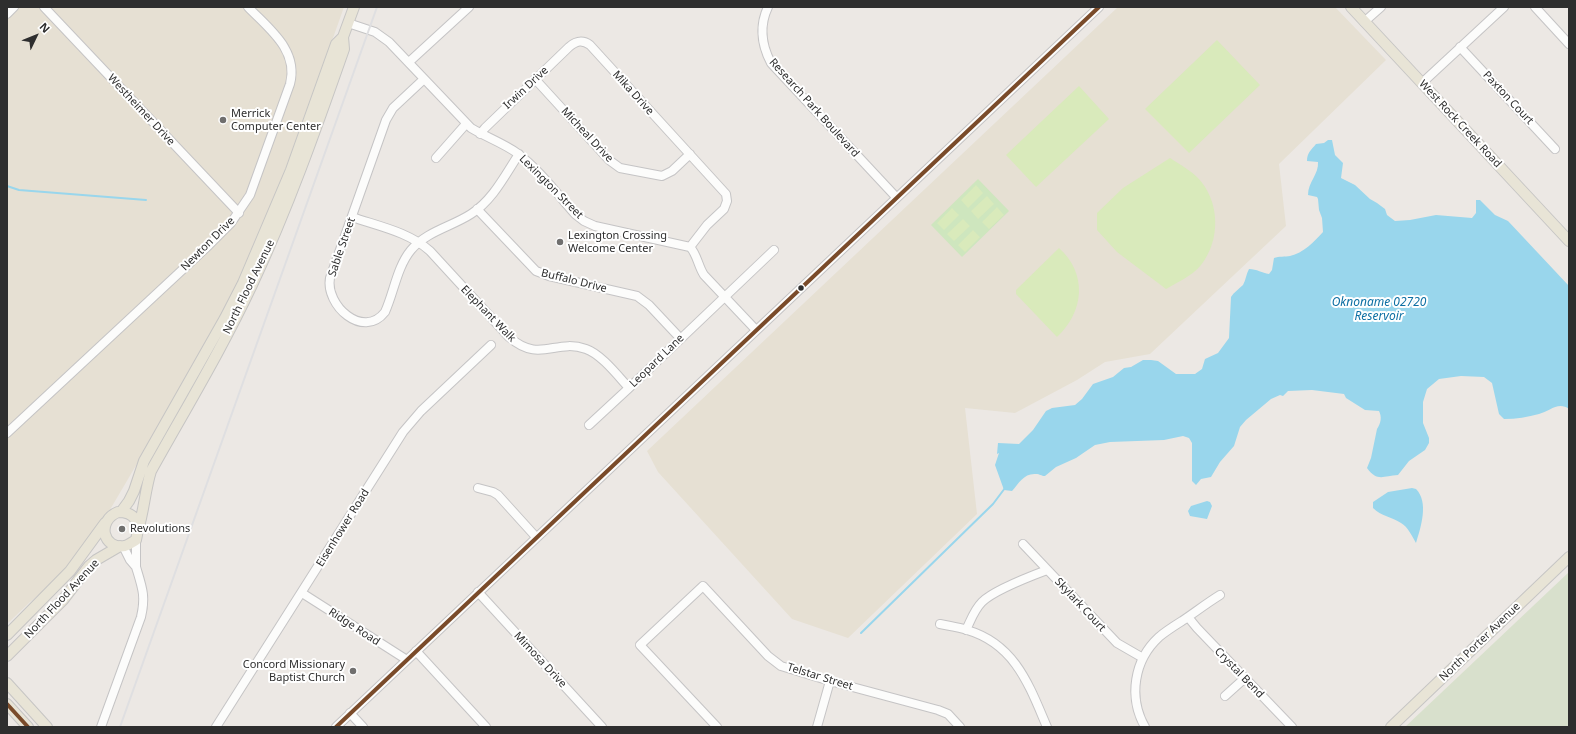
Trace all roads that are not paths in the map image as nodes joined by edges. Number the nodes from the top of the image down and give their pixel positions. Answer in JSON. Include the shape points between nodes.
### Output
{"nodes":[{"id":1,"x":14,"y":7,"type":"edge"},
{"id":2,"x":44,"y":7,"type":"edge"},
{"id":3,"x":248,"y":7,"type":"edge"},
{"id":4,"x":354,"y":7,"type":"edge"},
{"id":5,"x":469,"y":7,"type":"edge"},
{"id":6,"x":768,"y":7,"type":"edge"},
{"id":7,"x":1099,"y":7,"type":"edge"},
{"id":8,"x":1351,"y":7,"type":"edge"},
{"id":9,"x":1380,"y":7,"type":"edge"},
{"id":10,"x":1504,"y":7,"type":"edge"},
{"id":11,"x":1534,"y":7,"type":"edge"},
{"id":12,"x":7,"y":14,"type":"edge"},
{"id":13,"x":1364,"y":22,"type":"junction"},
{"id":14,"x":348,"y":23,"type":"junction"},
{"id":15,"x":343,"y":37,"type":"junction"},
{"id":16,"x":573,"y":44,"type":"joint"},
{"id":17,"x":1569,"y":44,"type":"edge"},
{"id":18,"x":1460,"y":47,"type":"junction"},
{"id":19,"x":409,"y":62,"type":"junction"},
{"id":20,"x":424,"y":79,"type":"junction"},
{"id":21,"x":535,"y":79,"type":"junction"},
{"id":22,"x":1422,"y":83,"type":"junction"},
{"id":23,"x":466,"y":124,"type":"junction"},
{"id":24,"x":480,"y":134,"type":"junction"},
{"id":25,"x":1555,"y":149,"type":"dead end"},
{"id":26,"x":519,"y":154,"type":"junction"},
{"id":27,"x":690,"y":154,"type":"junction"},
{"id":28,"x":436,"y":158,"type":"dead end"},
{"id":29,"x":896,"y":197,"type":"junction"},
{"id":30,"x":478,"y":209,"type":"junction"},
{"id":31,"x":239,"y":213,"type":"junction"},
{"id":32,"x":352,"y":217,"type":"junction"},
{"id":33,"x":1569,"y":241,"type":"edge"},
{"id":34,"x":419,"y":242,"type":"junction"},
{"id":35,"x":690,"y":246,"type":"junction"},
{"id":36,"x":774,"y":250,"type":"dead end"},
{"id":37,"x":724,"y":296,"type":"junction"},
{"id":38,"x":756,"y":330,"type":"junction"},
{"id":39,"x":680,"y":338,"type":"junction"},
{"id":40,"x":491,"y":345,"type":"dead end"},
{"id":41,"x":629,"y":388,"type":"junction"},
{"id":42,"x":589,"y":425,"type":"dead end"},
{"id":43,"x":7,"y":433,"type":"edge"},
{"id":44,"x":478,"y":488,"type":"dead end"},
{"id":45,"x":120,"y":512,"type":"junction"},
{"id":46,"x":104,"y":523,"type":"junction"},
{"id":47,"x":138,"y":530,"type":"junction"},
{"id":48,"x":536,"y":537,"type":"junction"},
{"id":49,"x":136,"y":540,"type":"junction"},
{"id":50,"x":1023,"y":544,"type":"dead end"},
{"id":51,"x":122,"y":546,"type":"junction"},
{"id":52,"x":1569,"y":558,"type":"edge"},
{"id":53,"x":136,"y":567,"type":"junction"},
{"id":54,"x":1047,"y":570,"type":"junction"},
{"id":55,"x":478,"y":592,"type":"junction"},
{"id":56,"x":302,"y":593,"type":"junction"},
{"id":57,"x":1220,"y":595,"type":"dead end"},
{"id":58,"x":1188,"y":617,"type":"junction"},
{"id":59,"x":940,"y":624,"type":"dead end"},
{"id":60,"x":966,"y":630,"type":"junction"},
{"id":61,"x":7,"y":635,"type":"edge"},
{"id":62,"x":416,"y":651,"type":"junction"},
{"id":63,"x":7,"y":656,"type":"edge"},
{"id":64,"x":1143,"y":658,"type":"junction"},
{"id":65,"x":407,"y":660,"type":"junction"},
{"id":66,"x":1245,"y":678,"type":"junction"},
{"id":67,"x":830,"y":681,"type":"junction"},
{"id":68,"x":7,"y":683,"type":"edge"},
{"id":69,"x":1225,"y":696,"type":"dead end"},
{"id":70,"x":7,"y":704,"type":"edge"},
{"id":71,"x":350,"y":713,"type":"junction"},
{"id":72,"x":1143,"y":726,"type":"edge"},
{"id":73,"x":28,"y":727,"type":"edge"},
{"id":74,"x":47,"y":727,"type":"edge"},
{"id":75,"x":101,"y":727,"type":"edge"},
{"id":76,"x":216,"y":727,"type":"edge"},
{"id":77,"x":336,"y":727,"type":"edge"},
{"id":78,"x":363,"y":727,"type":"edge"},
{"id":79,"x":486,"y":727,"type":"edge"},
{"id":80,"x":602,"y":727,"type":"edge"},
{"id":81,"x":717,"y":727,"type":"edge"},
{"id":82,"x":817,"y":727,"type":"edge"},
{"id":83,"x":960,"y":727,"type":"edge"},
{"id":84,"x":1047,"y":727,"type":"edge"},
{"id":85,"x":1292,"y":727,"type":"edge"},
{"id":86,"x":1391,"y":727,"type":"edge"}],
"edges":[{"from":1,"to":12,"type":"street"},
{"from":2,"to":31,"type":"street","name":"Westheimer Drive"},
{"from":3,"to":31,"type":"street","name":"Newton Drive","via":[[282,43],[292,70],[290,84],[260,171]]},
{"from":4,"to":14,"type":"main road","name":"North Flood Avenue"},
{"from":5,"to":19,"type":"street"},
{"from":6,"to":29,"type":"street","name":"Research Park Boulevard","via":[[762,36],[771,63]]},
{"from":7,"to":29,"type":"street"},
{"from":8,"to":13,"type":"main road","name":"West Rock Creek Road"},
{"from":9,"to":13,"type":"street"},
{"from":10,"to":18,"type":"street"},
{"from":11,"to":17,"type":"street"},
{"from":13,"to":22,"type":"main road","name":"West Rock Creek Road"},
{"from":14,"to":15,"type":"main road","name":"North Flood Avenue"},
{"from":14,"to":19,"type":"street","name":"Lexington Street","via":[[385,38]]},
{"from":15,"to":45,"type":"main road","name":"North Flood Avenue","via":[[336,44],[291,170],[243,283],[226,318],[144,461],[130,501]]},
{"from":15,"to":47,"type":"main road","name":"North Flood Avenue","via":[[344,49],[287,207],[233,322],[151,471]]},
{"from":16,"to":21,"type":"street","name":"Irwin Drive"},
{"from":16,"to":27,"type":"street","name":"Mika Drive","via":[[581,41],[590,45]]},
{"from":18,"to":22,"type":"street"},
{"from":18,"to":25,"type":"street","name":"Paxton Court"},
{"from":19,"to":20,"type":"street","name":"Lexington Street"},
{"from":20,"to":23,"type":"street","name":"Lexington Street"},
{"from":20,"to":32,"type":"street","name":"Sable Street","via":[[393,108],[386,120]]},
{"from":21,"to":24,"type":"street","name":"Irwin Drive"},
{"from":21,"to":27,"type":"street","name":"Micheal Drive","via":[[620,168],[656,176],[664,175]]},
{"from":22,"to":33,"type":"main road","name":"West Rock Creek Road"},
{"from":23,"to":24,"type":"street","name":"Lexington Street"},
{"from":23,"to":28,"type":"street"},
{"from":24,"to":26,"type":"street","name":"Lexington Street"},
{"from":26,"to":30,"type":"street","name":"Sable Street","via":[[502,181]]},
{"from":26,"to":35,"type":"street","name":"Lexington Street","via":[[584,222]]},
{"from":27,"to":35,"type":"street","name":"Mika Drive","via":[[724,190],[727,204]]},
{"from":29,"to":38,"type":"street"},
{"from":30,"to":34,"type":"street","name":"Sable Street"},
{"from":30,"to":39,"type":"street","name":"Buffalo Drive","via":[[536,271],[637,296]]},
{"from":31,"to":43,"type":"street","name":"Newton Drive","via":[[207,247]]},
{"from":32,"to":34,"type":"street","name":"Elephant Walk"},
{"from":32,"to":34,"type":"street","name":"Sable Street","via":[[330,278],[329,288],[335,302],[354,320],[366,323],[382,315],[406,256]]},
{"from":34,"to":41,"type":"street","name":"Elephant Walk","via":[[519,345],[536,350],[572,346],[587,349],[600,358]]},
{"from":35,"to":37,"type":"street","via":[[700,269]]},
{"from":36,"to":37,"type":"street","name":"Leopard Lane"},
{"from":37,"to":38,"type":"street"},
{"from":37,"to":39,"type":"street","name":"Leopard Lane"},
{"from":38,"to":48,"type":"street"},
{"from":39,"to":41,"type":"street","name":"Leopard Lane"},
{"from":40,"to":56,"type":"street","name":"Eisenhower Road","via":[[408,425]]},
{"from":41,"to":42,"type":"street","name":"Leopard Lane"},
{"from":44,"to":48,"type":"street","via":[[498,495]]},
{"from":45,"to":46,"type":"main road","via":[[112,514]]},
{"from":45,"to":47,"type":"main road","via":[[134,517]]},
{"from":46,"to":51,"type":"main road","via":[[108,540]]},
{"from":46,"to":61,"type":"main road","name":"North Flood Avenue","via":[[70,571]]},
{"from":47,"to":49,"type":"main road"},
{"from":48,"to":55,"type":"street"},
{"from":49,"to":51,"type":"main road"},
{"from":49,"to":53,"type":"street"},
{"from":50,"to":54,"type":"street","name":"Skylark Court"},
{"from":51,"to":53,"type":"street"},
{"from":51,"to":63,"type":"main road","name":"North Flood Avenue","via":[[96,560],[63,600]]},
{"from":52,"to":86,"type":"main road","name":"North Porter Avenue"},
{"from":53,"to":75,"type":"street","via":[[143,589],[141,617]]},
{"from":54,"to":60,"type":"street","via":[[983,601],[974,612]]},
{"from":54,"to":64,"type":"street","name":"Skylark Court","via":[[1117,643]]},
{"from":55,"to":62,"type":"street"},
{"from":55,"to":80,"type":"street","name":"Mimosa Drive"},
{"from":56,"to":65,"type":"street","name":"Ridge Road"},
{"from":56,"to":76,"type":"street","name":"Eisenhower Road"},
{"from":57,"to":58,"type":"street"},
{"from":58,"to":64,"type":"street","via":[[1160,637]]},
{"from":58,"to":66,"type":"street","name":"Crystal Bend"},
{"from":59,"to":60,"type":"street"},
{"from":60,"to":84,"type":"street","via":[[994,643],[1014,661],[1026,678]]},
{"from":62,"to":65,"type":"street"},
{"from":62,"to":79,"type":"street"},
{"from":64,"to":72,"type":"street","via":[[1135,689]]},
{"from":65,"to":71,"type":"street"},
{"from":66,"to":69,"type":"street"},
{"from":66,"to":85,"type":"street","name":"Crystal Bend"},
{"from":67,"to":81,"type":"street","name":"Telstar Street","via":[[792,670],[772,660],[703,586],[640,645]]},
{"from":67,"to":82,"type":"street"},
{"from":67,"to":83,"type":"street","name":"Telstar Street","via":[[938,710],[948,714]]},
{"from":68,"to":74,"type":"main road"},
{"from":70,"to":73,"type":"main road"},
{"from":71,"to":77,"type":"street"},
{"from":71,"to":78,"type":"street"}]}
